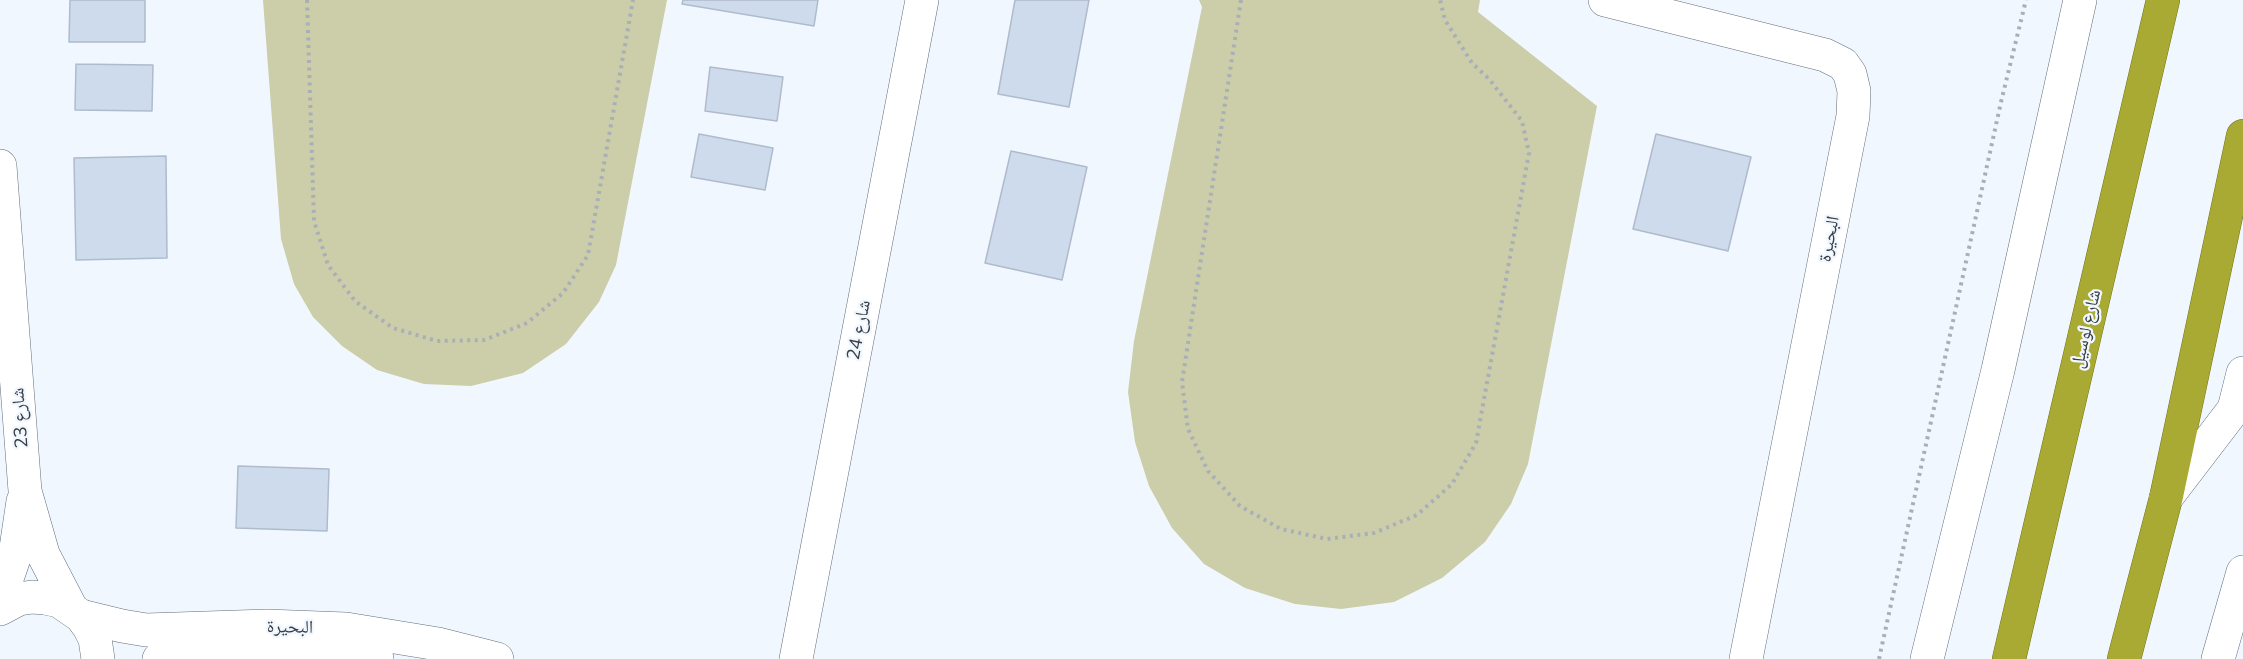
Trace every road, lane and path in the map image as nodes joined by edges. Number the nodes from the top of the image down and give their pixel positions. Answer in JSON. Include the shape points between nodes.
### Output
{"nodes":[{"id":1,"x":307,"y":0,"type":"edge"},
{"id":2,"x":633,"y":0,"type":"edge"},
{"id":3,"x":922,"y":0,"type":"edge"},
{"id":4,"x":1241,"y":0,"type":"edge"},
{"id":5,"x":1440,"y":0,"type":"edge"},
{"id":6,"x":1605,"y":0,"type":"edge"},
{"id":7,"x":2026,"y":0,"type":"edge"},
{"id":8,"x":2080,"y":0,"type":"edge"},
{"id":9,"x":2163,"y":0,"type":"edge"},
{"id":10,"x":2243,"y":136,"type":"edge"},
{"id":11,"x":0,"y":166,"type":"edge"},
{"id":12,"x":2243,"y":373,"type":"edge"},
{"id":13,"x":25,"y":490,"type":"junction"},
{"id":14,"x":2166,"y":498,"type":"junction"},
{"id":15,"x":2243,"y":572,"type":"edge"},
{"id":16,"x":0,"y":599,"type":"edge"},
{"id":17,"x":0,"y":609,"type":"edge"},
{"id":18,"x":76,"y":612,"type":"junction"},
{"id":19,"x":375,"y":650,"type":"edge"},
{"id":20,"x":98,"y":659,"type":"edge"},
{"id":21,"x":159,"y":659,"type":"edge"},
{"id":22,"x":497,"y":659,"type":"edge"},
{"id":23,"x":796,"y":659,"type":"edge"},
{"id":24,"x":1746,"y":659,"type":"edge"},
{"id":25,"x":1879,"y":659,"type":"edge"},
{"id":26,"x":1927,"y":659,"type":"edge"},
{"id":27,"x":2009,"y":659,"type":"edge"},
{"id":28,"x":2124,"y":659,"type":"edge"},
{"id":29,"x":2218,"y":659,"type":"edge"}],
"edges":[{"from":1,"to":2,"type":"path","via":[[314,221],[328,265],[355,302],[393,328],[437,341],[484,340],[527,323],[563,293],[588,255]]},
{"from":3,"to":23,"type":"street","name":"شارع 24"},
{"from":4,"to":5,"type":"path","via":[[1182,382],[1188,429],[1208,471],[1239,506],[1281,529],[1327,538],[1374,533],[1417,515],[1452,483],[1476,443],[1529,153],[1522,122],[1490,79],[1472,63],[1445,20]]},
{"from":6,"to":24,"type":"street","name":"البحيرة","via":[[1825,55],[1843,64],[1854,91],[1853,116]]},
{"from":7,"to":25,"type":"path"},
{"from":8,"to":26,"type":"street","via":[[1998,370]]},
{"from":9,"to":27,"type":"highway","name":"شارع لوسيل"},
{"from":10,"to":14,"type":"highway"},
{"from":11,"to":13,"type":"street","name":"شارع 23"},
{"from":12,"to":14,"type":"street","via":[[2234,409]]},
{"from":13,"to":16,"type":"street","name":"شارع 23","via":[[15,555]]},
{"from":13,"to":18,"type":"street","name":"شارع 23","via":[[43,554]]},
{"from":14,"to":28,"type":"highway"},
{"from":15,"to":29,"type":"street"},
{"from":17,"to":18,"type":"street","name":"البحيرة","via":[[18,599],[32,597],[45,598]]},
{"from":18,"to":19,"type":"street","name":"البحيرة","via":[[146,630],[346,628]]},
{"from":18,"to":20,"type":"street","name":"شارع 23","via":[[95,639]]},
{"from":19,"to":21,"type":"street","name":"البحيرة"},
{"from":19,"to":22,"type":"street","name":"البحيرة","via":[[438,644]]}]}
